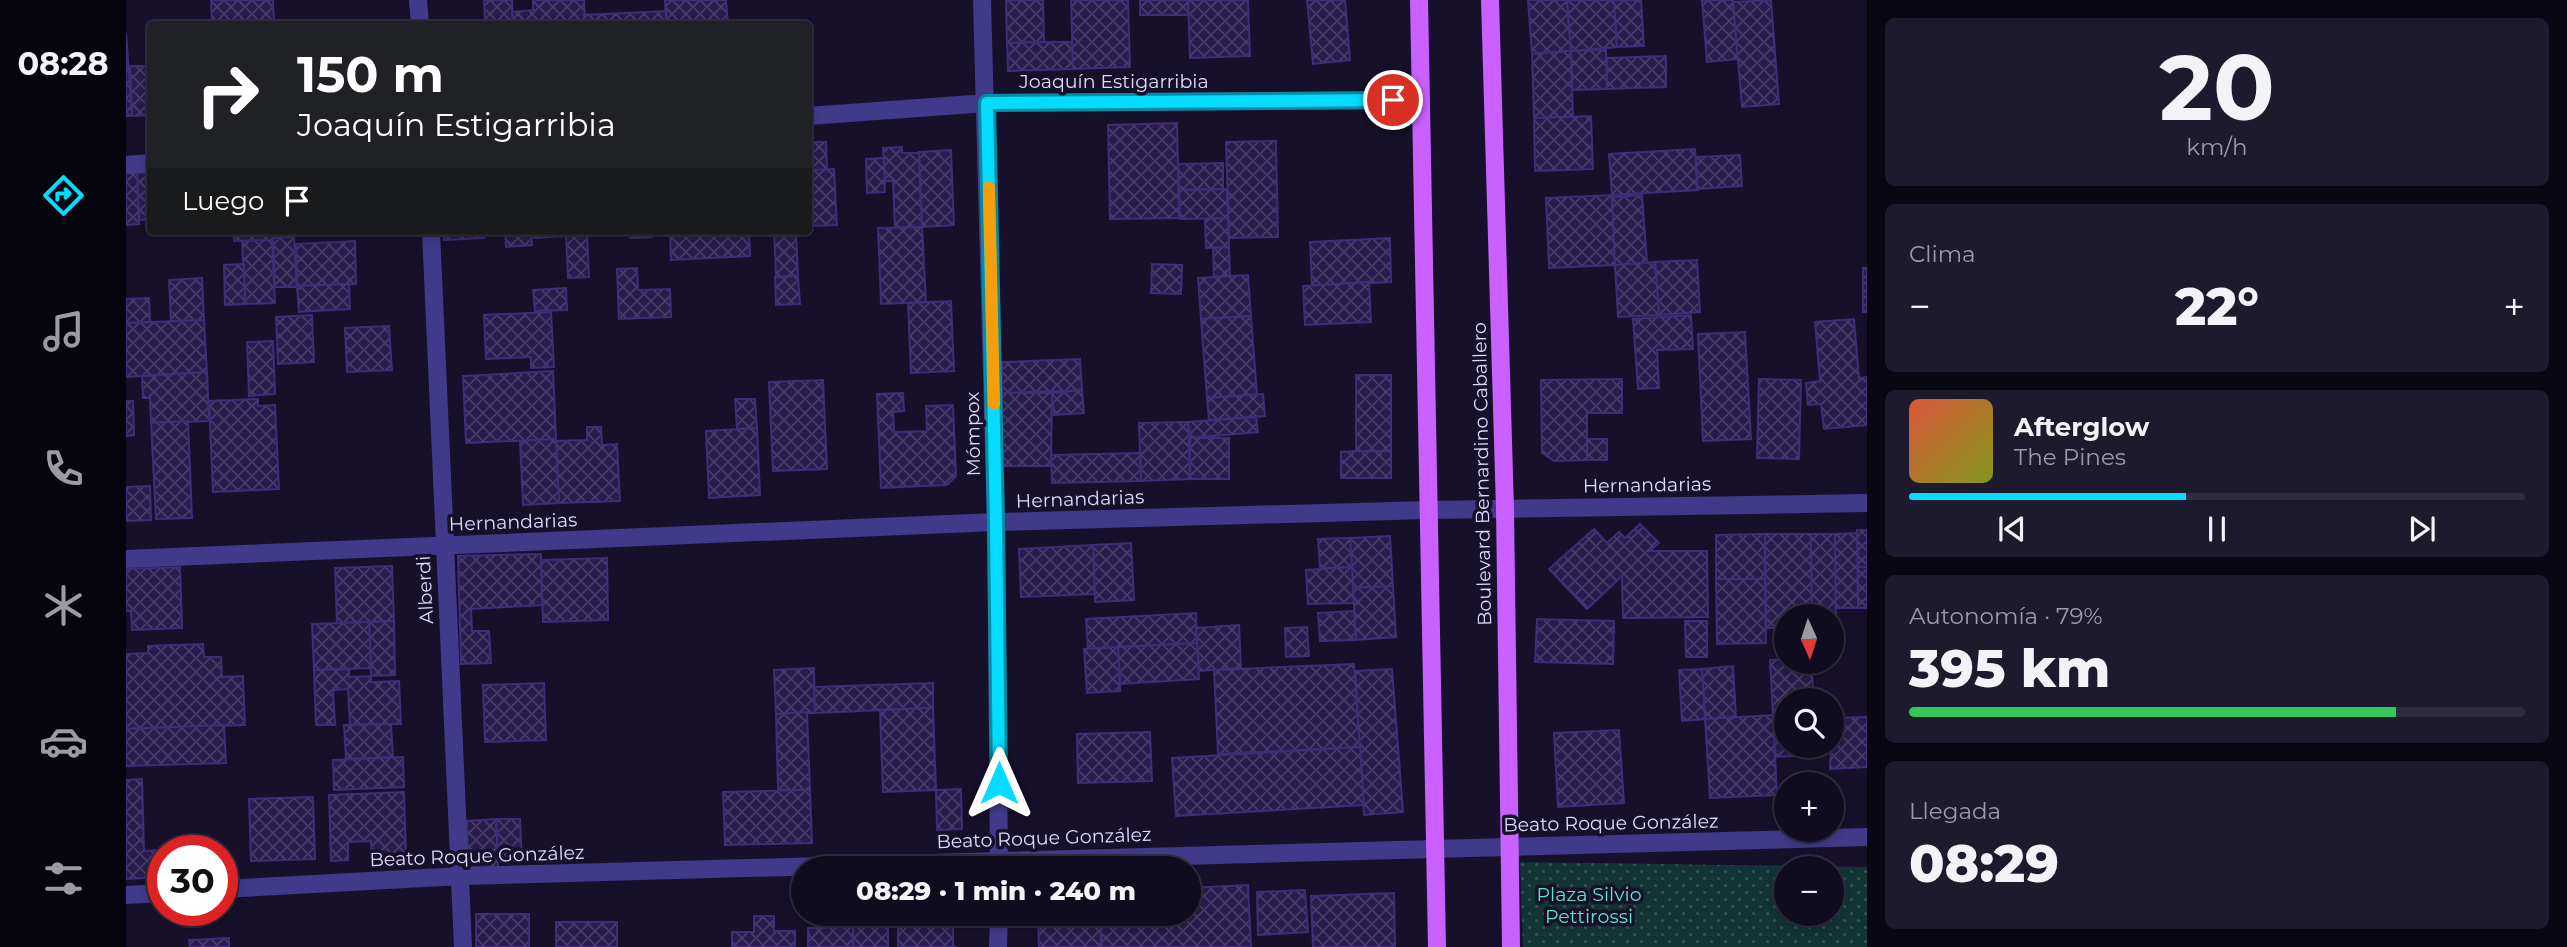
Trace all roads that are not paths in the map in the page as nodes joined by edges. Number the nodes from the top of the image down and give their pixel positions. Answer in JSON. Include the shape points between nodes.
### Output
{"nodes":[{"id":1,"x":418,"y":0,"type":"edge"},
{"id":2,"x":982,"y":0,"type":"edge"},
{"id":3,"x":1419,"y":0,"type":"edge"},
{"id":4,"x":1490,"y":0,"type":"edge"},
{"id":5,"x":420,"y":21,"type":"edge"},
{"id":6,"x":1420,"y":100,"type":"junction"},
{"id":7,"x":987,"y":103,"type":"junction"},
{"id":8,"x":812,"y":116,"type":"edge"},
{"id":9,"x":147,"y":163,"type":"edge"},
{"id":10,"x":126,"y":165,"type":"edge"},
{"id":11,"x":431,"y":235,"type":"edge"},
{"id":12,"x":1867,"y":503,"type":"edge"},
{"id":13,"x":1505,"y":509,"type":"junction"},
{"id":14,"x":1428,"y":510,"type":"junction"},
{"id":15,"x":996,"y":523,"type":"junction"},
{"id":16,"x":443,"y":546,"type":"junction"},
{"id":17,"x":126,"y":559,"type":"edge"},
{"id":18,"x":1867,"y":837,"type":"edge"},
{"id":19,"x":1509,"y":846,"type":"junction"},
{"id":20,"x":1435,"y":848,"type":"junction"},
{"id":21,"x":999,"y":856,"type":"edge"},
{"id":22,"x":1201,"y":857,"type":"edge"},
{"id":23,"x":791,"y":869,"type":"edge"},
{"id":24,"x":461,"y":876,"type":"junction"},
{"id":25,"x":238,"y":888,"type":"edge"},
{"id":26,"x":147,"y":894,"type":"edge"},
{"id":27,"x":126,"y":895,"type":"edge"},
{"id":28,"x":999,"y":926,"type":"edge"},
{"id":29,"x":463,"y":947,"type":"edge"},
{"id":30,"x":998,"y":947,"type":"edge"},
{"id":31,"x":1437,"y":947,"type":"edge"},
{"id":32,"x":1511,"y":947,"type":"edge"}],
"edges":[{"from":1,"to":5,"type":"street"},
{"from":2,"to":7,"type":"street","name":"Mómpox"},
{"from":3,"to":6,"type":"main road"},
{"from":4,"to":13,"type":"main road","name":"Boulevard Bernardino Caballero"},
{"from":6,"to":7,"type":"street","name":"Joaquín Estigarribia"},
{"from":6,"to":14,"type":"main road"},
{"from":7,"to":8,"type":"street","name":"Joaquín Estigarribia"},
{"from":7,"to":15,"type":"street","name":"Mómpox"},
{"from":9,"to":10,"type":"street"},
{"from":11,"to":16,"type":"street","name":"Alberdi"},
{"from":12,"to":13,"type":"street","name":"Hernandarias"},
{"from":13,"to":14,"type":"street","name":"Hernandarias"},
{"from":13,"to":19,"type":"main road","name":"Boulevard Bernardino Caballero"},
{"from":14,"to":15,"type":"street","name":"Hernandarias"},
{"from":14,"to":20,"type":"main road"},
{"from":15,"to":16,"type":"street","name":"Hernandarias"},
{"from":15,"to":21,"type":"street","name":"Mómpox"},
{"from":16,"to":17,"type":"street","name":"Hernandarias"},
{"from":16,"to":24,"type":"street","name":"Alberdi"},
{"from":18,"to":19,"type":"street","name":"Beato Roque González"},
{"from":19,"to":20,"type":"street","name":"Beato Roque González"},
{"from":19,"to":32,"type":"main road","name":"Boulevard Bernardino Caballero"},
{"from":20,"to":22,"type":"street","name":"Beato Roque González"},
{"from":20,"to":31,"type":"main road"},
{"from":23,"to":24,"type":"street","name":"Beato Roque González"},
{"from":24,"to":25,"type":"street","name":"Beato Roque González"},
{"from":24,"to":29,"type":"street","name":"Alberdi"},
{"from":26,"to":27,"type":"street"},
{"from":28,"to":30,"type":"street"}]}
